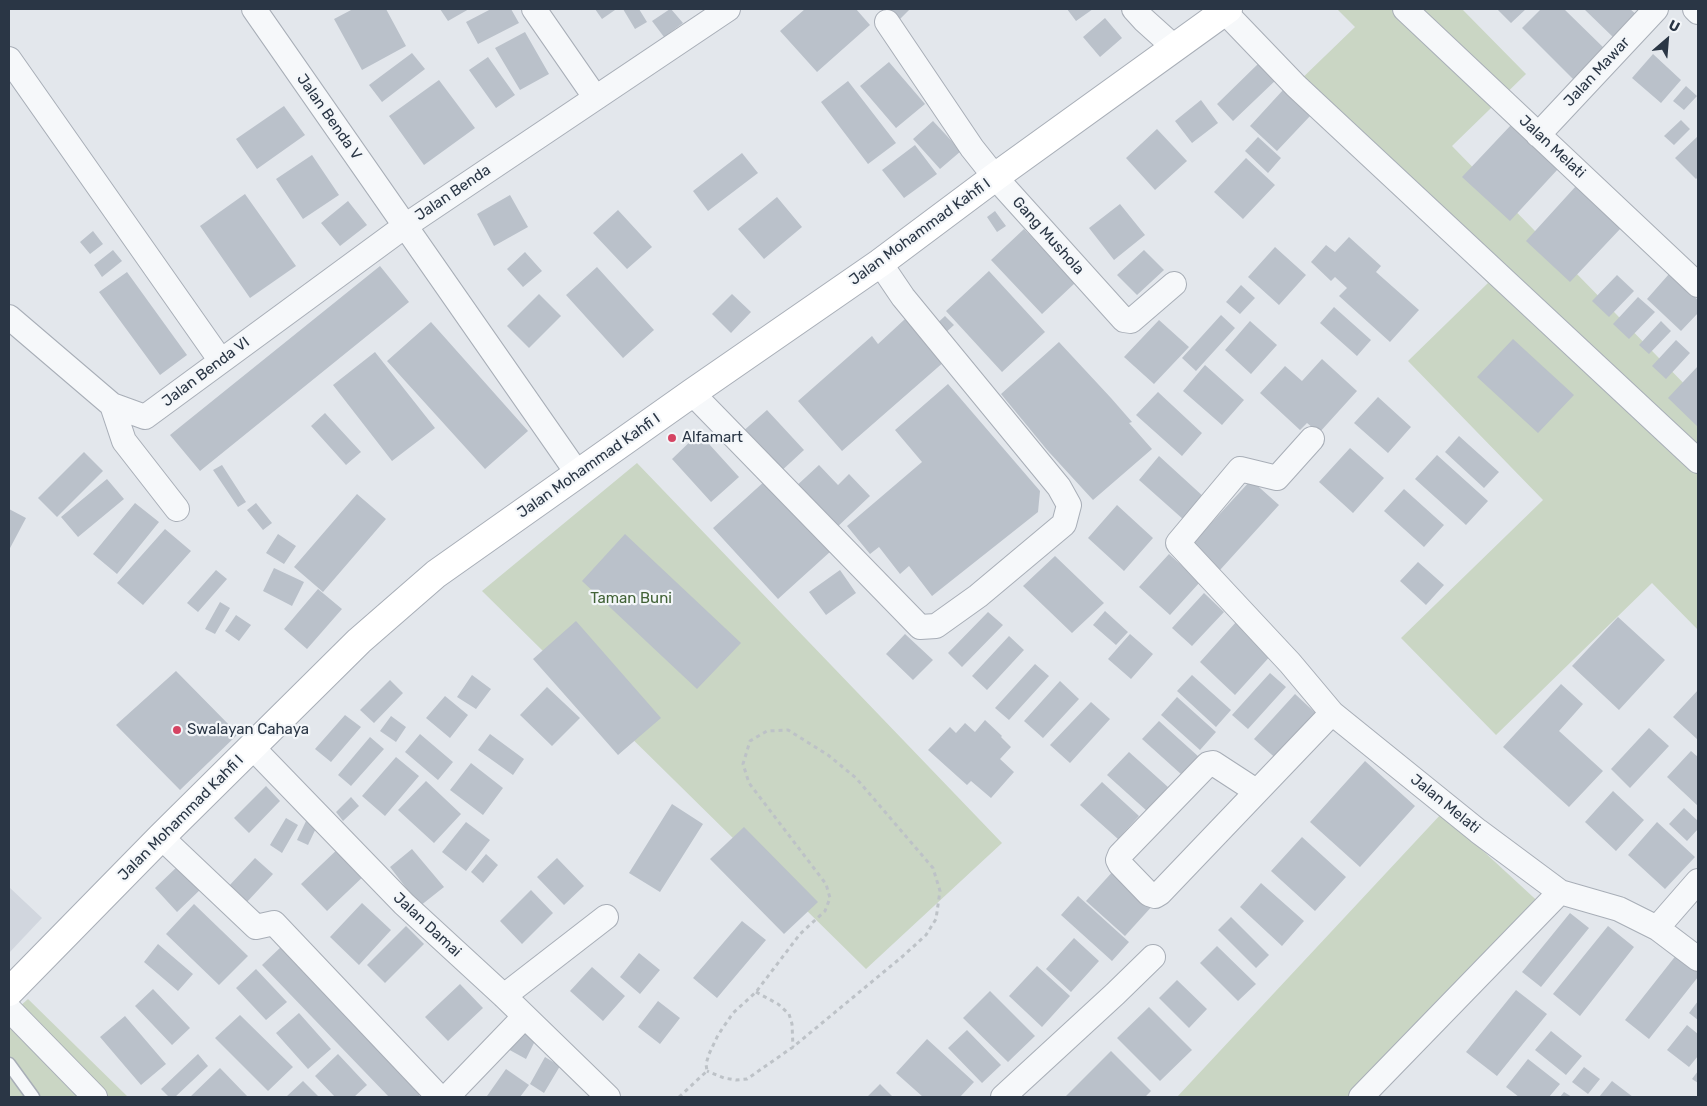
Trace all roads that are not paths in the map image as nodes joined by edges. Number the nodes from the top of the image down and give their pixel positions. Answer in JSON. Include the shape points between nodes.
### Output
{"nodes":[{"id":1,"x":254,"y":9,"type":"edge"},
{"id":2,"x":534,"y":9,"type":"edge"},
{"id":3,"x":728,"y":9,"type":"edge"},
{"id":4,"x":1134,"y":9,"type":"edge"},
{"id":5,"x":1405,"y":9,"type":"edge"},
{"id":6,"x":1656,"y":9,"type":"edge"},
{"id":7,"x":1695,"y":9,"type":"edge"},
{"id":8,"x":1226,"y":10,"type":"edge"},
{"id":9,"x":1698,"y":12,"type":"edge"},
{"id":10,"x":887,"y":22,"type":"dead end"},
{"id":11,"x":1174,"y":47,"type":"junction"},
{"id":12,"x":9,"y":60,"type":"edge"},
{"id":13,"x":595,"y":97,"type":"junction"},
{"id":14,"x":1538,"y":135,"type":"junction"},
{"id":15,"x":995,"y":177,"type":"junction"},
{"id":16,"x":405,"y":226,"type":"junction"},
{"id":17,"x":880,"y":263,"type":"junction"},
{"id":18,"x":1174,"y":284,"type":"dead end"},
{"id":19,"x":1698,"y":285,"type":"edge"},
{"id":20,"x":9,"y":317,"type":"edge"},
{"id":21,"x":221,"y":361,"type":"junction"},
{"id":22,"x":692,"y":392,"type":"junction"},
{"id":23,"x":112,"y":405,"type":"junction"},
{"id":24,"x":1312,"y":439,"type":"dead end"},
{"id":25,"x":1698,"y":461,"type":"edge"},
{"id":26,"x":578,"y":474,"type":"junction"},
{"id":27,"x":177,"y":509,"type":"dead end"},
{"id":28,"x":1332,"y":713,"type":"junction"},
{"id":29,"x":252,"y":747,"type":"junction"},
{"id":30,"x":1256,"y":792,"type":"junction"},
{"id":31,"x":161,"y":837,"type":"junction"},
{"id":32,"x":1698,"y":881,"type":"edge"},
{"id":33,"x":1560,"y":892,"type":"junction"},
{"id":34,"x":606,"y":917,"type":"dead end"},
{"id":35,"x":1656,"y":928,"type":"junction"},
{"id":36,"x":1153,"y":957,"type":"dead end"},
{"id":37,"x":1698,"y":959,"type":"edge"},
{"id":38,"x":9,"y":992,"type":"edge"},
{"id":39,"x":504,"y":996,"type":"junction"},
{"id":40,"x":9,"y":1009,"type":"edge"},
{"id":41,"x":524,"y":1017,"type":"junction"},
{"id":42,"x":9,"y":1064,"type":"edge"},
{"id":43,"x":33,"y":1097,"type":"edge"},
{"id":44,"x":95,"y":1097,"type":"edge"},
{"id":45,"x":440,"y":1097,"type":"edge"},
{"id":46,"x":447,"y":1097,"type":"edge"},
{"id":47,"x":608,"y":1097,"type":"edge"},
{"id":48,"x":1004,"y":1097,"type":"edge"},
{"id":49,"x":1361,"y":1097,"type":"edge"}],
"edges":[{"from":1,"to":16,"type":"street","name":"Jalan Benda V"},
{"from":2,"to":13,"type":"street"},
{"from":3,"to":13,"type":"street","name":"Jalan Benda"},
{"from":4,"to":11,"type":"street"},
{"from":5,"to":14,"type":"street","name":"Jalan Melati"},
{"from":6,"to":14,"type":"street","name":"Jalan Mawar"},
{"from":7,"to":9,"type":"street"},
{"from":8,"to":11,"type":"main road","name":"Jalan Mohammad Kahfi I"},
{"from":8,"to":25,"type":"street","via":[[1296,86]]},
{"from":10,"to":15,"type":"street","name":"Gang Mushola"},
{"from":11,"to":15,"type":"main road","name":"Jalan Mohammad Kahfi I"},
{"from":12,"to":21,"type":"street"},
{"from":13,"to":16,"type":"street","name":"Jalan Benda"},
{"from":14,"to":19,"type":"street","name":"Jalan Melati"},
{"from":15,"to":17,"type":"main road","name":"Jalan Mohammad Kahfi I"},
{"from":15,"to":18,"type":"street","name":"Gang Mushola","via":[[1124,320],[1131,321]]},
{"from":16,"to":21,"type":"street","name":"Jalan Benda VI"},
{"from":16,"to":26,"type":"street","name":"Jalan Benda"},
{"from":17,"to":22,"type":"main road","name":"Jalan Mohammad Kahfi I"},
{"from":17,"to":22,"type":"street","via":[[903,297],[1059,486],[1069,505],[1064,524],[978,596],[936,626],[920,627]]},
{"from":20,"to":23,"type":"street","name":"Jalan Benda VI"},
{"from":21,"to":23,"type":"street","name":"Jalan Benda VI","via":[[145,417]]},
{"from":22,"to":26,"type":"main road","name":"Jalan Mohammad Kahfi I"},
{"from":23,"to":27,"type":"street","via":[[124,441]]},
{"from":24,"to":28,"type":"street","name":"Jalan Melati","via":[[1277,478],[1240,469],[1178,543]]},
{"from":26,"to":29,"type":"main road","name":"Jalan Mohammad Kahfi I","via":[[436,574],[359,641]]},
{"from":28,"to":30,"type":"street"},
{"from":28,"to":33,"type":"street","name":"Jalan Melati","via":[[1478,831]]},
{"from":29,"to":31,"type":"main road","name":"Jalan Mohammad Kahfi I"},
{"from":29,"to":39,"type":"street","name":"Jalan Damai","via":[[404,904]]},
{"from":30,"to":30,"type":"street","via":[[1160,893],[1149,894],[1120,864],[1120,855],[1208,764],[1213,763]]},
{"from":31,"to":38,"type":"main road","name":"Jalan Mohammad Kahfi I"},
{"from":31,"to":45,"type":"street","via":[[256,927],[274,923]]},
{"from":32,"to":35,"type":"street"},
{"from":33,"to":35,"type":"street","name":"Jalan Melati","via":[[1619,909]]},
{"from":33,"to":49,"type":"street"},
{"from":34,"to":39,"type":"street"},
{"from":35,"to":37,"type":"street","name":"Jalan Melati"},
{"from":36,"to":48,"type":"street"},
{"from":39,"to":41,"type":"street","name":"Jalan Damai"},
{"from":40,"to":44,"type":"street"},
{"from":41,"to":46,"type":"street"},
{"from":41,"to":47,"type":"street","name":"Jalan Damai"},
{"from":42,"to":43,"type":"lane"}]}
